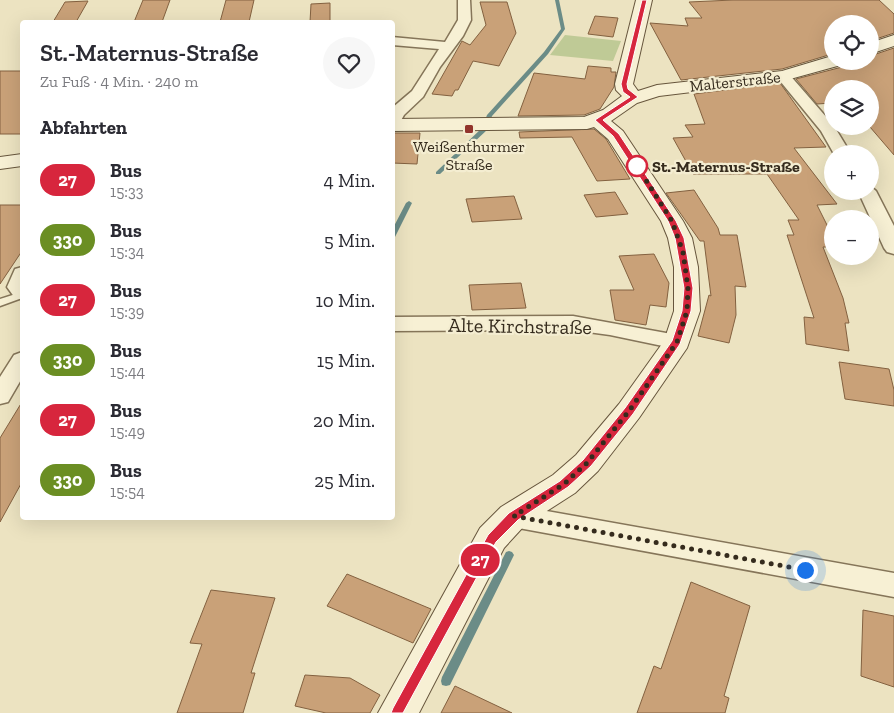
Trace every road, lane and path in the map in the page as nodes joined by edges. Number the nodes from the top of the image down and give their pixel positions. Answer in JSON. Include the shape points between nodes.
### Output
{"nodes":[{"id":1,"x":464,"y":0,"type":"edge"},
{"id":2,"x":644,"y":0,"type":"edge"},
{"id":3,"x":894,"y":40,"type":"edge"},
{"id":4,"x":395,"y":41,"type":"edge"},
{"id":5,"x":449,"y":46,"type":"junction"},
{"id":6,"x":879,"y":46,"type":"edge"},
{"id":7,"x":824,"y":64,"type":"edge"},
{"id":8,"x":783,"y":76,"type":"junction"},
{"id":9,"x":635,"y":97,"type":"junction"},
{"id":10,"x":395,"y":116,"type":"edge"},
{"id":11,"x":598,"y":120,"type":"junction"},
{"id":12,"x":395,"y":124,"type":"edge"},
{"id":13,"x":838,"y":145,"type":"edge"},
{"id":14,"x":20,"y":160,"type":"edge"},
{"id":15,"x":0,"y":163,"type":"edge"},
{"id":16,"x":872,"y":200,"type":"edge"},
{"id":17,"x":894,"y":248,"type":"edge"},
{"id":18,"x":20,"y":279,"type":"edge"},
{"id":19,"x":20,"y":291,"type":"edge"},
{"id":20,"x":20,"y":295,"type":"edge"},
{"id":21,"x":0,"y":303,"type":"edge"},
{"id":22,"x":395,"y":324,"type":"edge"},
{"id":23,"x":677,"y":342,"type":"junction"},
{"id":24,"x":20,"y":363,"type":"edge"},
{"id":25,"x":0,"y":396,"type":"edge"},
{"id":26,"x":514,"y":516,"type":"junction"},
{"id":27,"x":894,"y":585,"type":"edge"},
{"id":28,"x":398,"y":713,"type":"edge"}],
"edges":[{"from":1,"to":5,"type":"street","via":[[463,25]]},
{"from":2,"to":9,"type":"street","via":[[624,84],[625,90]]},
{"from":3,"to":6,"type":"street"},
{"from":4,"to":5,"type":"street"},
{"from":5,"to":10,"type":"street","via":[[434,64],[419,92]]},
{"from":7,"to":8,"type":"street","name":"Malterstraße"},
{"from":8,"to":9,"type":"street","name":"Malterstraße","via":[[672,88]]},
{"from":8,"to":13,"type":"street"},
{"from":9,"to":11,"type":"street"},
{"from":11,"to":12,"type":"street","via":[[573,124]]},
{"from":11,"to":23,"type":"street","via":[[616,135],[680,238],[688,288],[687,311]]},
{"from":14,"to":15,"type":"street"},
{"from":16,"to":17,"type":"street"},
{"from":18,"to":19,"type":"street","via":[[17,287]]},
{"from":20,"to":21,"type":"lane"},
{"from":22,"to":23,"type":"street","name":"Alte Kirchstraße","via":[[573,323]]},
{"from":23,"to":26,"type":"street","via":[[629,411],[587,463],[564,484]]},
{"from":24,"to":25,"type":"street"},
{"from":26,"to":27,"type":"street"},
{"from":26,"to":28,"type":"street","via":[[492,538]]}]}
